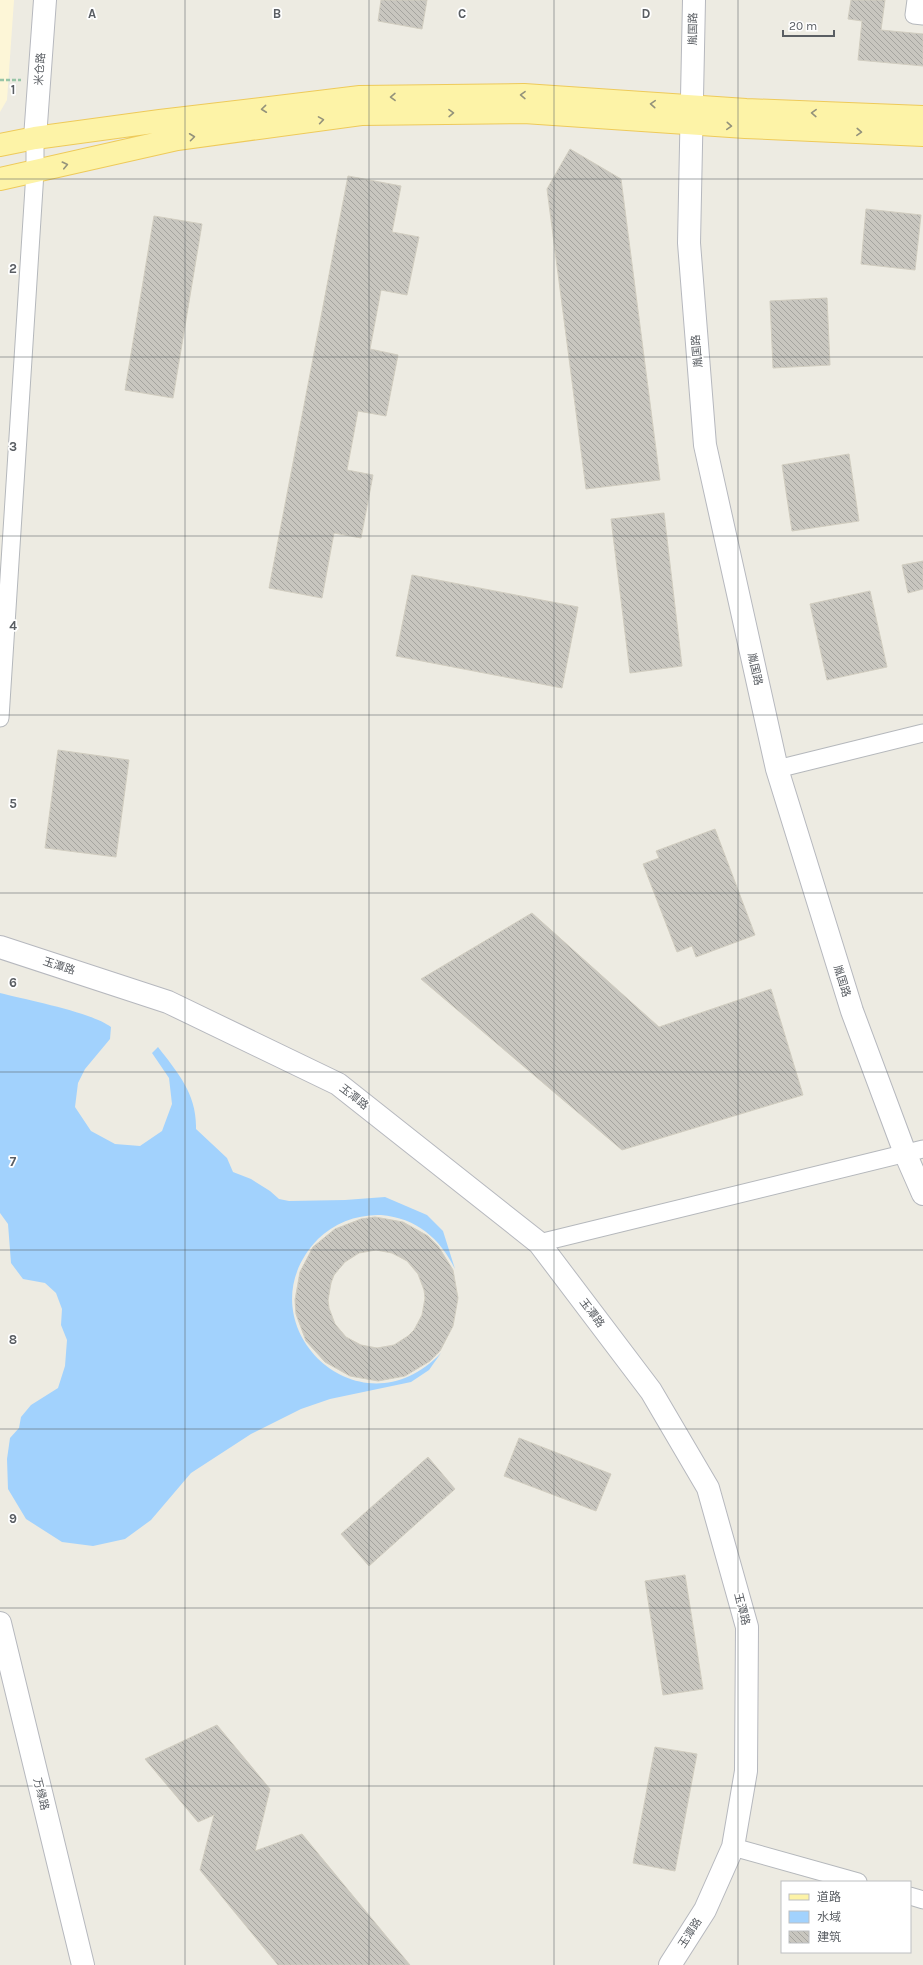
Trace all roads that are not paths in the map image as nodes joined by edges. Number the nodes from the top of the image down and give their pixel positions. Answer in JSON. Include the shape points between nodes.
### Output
{"nodes":[{"id":1,"x":45,"y":0,"type":"edge"},
{"id":2,"x":694,"y":0,"type":"edge"},
{"id":3,"x":916,"y":0,"type":"edge"},
{"id":4,"x":923,"y":16,"type":"edge"},
{"id":5,"x":691,"y":115,"type":"junction"},
{"id":6,"x":923,"y":117,"type":"edge"},
{"id":7,"x":923,"y":135,"type":"edge"},
{"id":8,"x":35,"y":138,"type":"junction"},
{"id":9,"x":0,"y":145,"type":"edge"},
{"id":10,"x":35,"y":172,"type":"junction"},
{"id":11,"x":0,"y":179,"type":"edge"},
{"id":12,"x":0,"y":718,"type":"edge"},
{"id":13,"x":923,"y":733,"type":"edge"},
{"id":14,"x":777,"y":769,"type":"junction"},
{"id":15,"x":0,"y":947,"type":"edge"},
{"id":16,"x":914,"y":1151,"type":"edge"},
{"id":17,"x":923,"y":1194,"type":"edge"},
{"id":18,"x":539,"y":1243,"type":"junction"},
{"id":19,"x":0,"y":1623,"type":"edge"},
{"id":20,"x":0,"y":1680,"type":"edge"},
{"id":21,"x":733,"y":1847,"type":"junction"},
{"id":22,"x":854,"y":1881,"type":"edge"},
{"id":23,"x":911,"y":1896,"type":"edge"},
{"id":24,"x":923,"y":1900,"type":"edge"},
{"id":25,"x":69,"y":1965,"type":"edge"},
{"id":26,"x":83,"y":1965,"type":"edge"},
{"id":27,"x":670,"y":1965,"type":"edge"}],
"edges":[{"from":1,"to":8,"type":"main road","name":"米仓路"},
{"from":2,"to":5,"type":"main road","name":"胤国路"},
{"from":3,"to":4,"type":"street","via":[[914,15]]},
{"from":6,"to":5,"type":"main road","one_way":true},
{"from":5,"to":7,"type":"main road","one_way":true},
{"from":5,"to":8,"type":"main road","one_way":true,"via":[[524,95],[360,97]]},
{"from":10,"to":5,"type":"main road","one_way":true,"via":[[177,139],[361,114],[524,112]]},
{"from":5,"to":14,"type":"main road","name":"胤国路","via":[[689,243],[705,445]]},
{"from":8,"to":9,"type":"main road"},
{"from":8,"to":10,"type":"street"},
{"from":10,"to":11,"type":"main road"},
{"from":10,"to":12,"type":"street"},
{"from":13,"to":14,"type":"street"},
{"from":14,"to":16,"type":"main road","name":"胤国路","via":[[852,1011]]},
{"from":15,"to":18,"type":"main road","name":"玉潭路","via":[[168,1002],[338,1084]]},
{"from":16,"to":17,"type":"main road","name":"胤国路"},
{"from":16,"to":18,"type":"street"},
{"from":18,"to":21,"type":"main road","name":"玉潭路","via":[[651,1391],[708,1488],[747,1627],[746,1771]]},
{"from":19,"to":26,"type":"main road","name":"万缘路"},
{"from":20,"to":25,"type":"main road","name":"万缘路"},
{"from":21,"to":22,"type":"street"},
{"from":21,"to":27,"type":"main road","name":"玉潭路","via":[[705,1910]]},
{"from":23,"to":24,"type":"street"}]}
